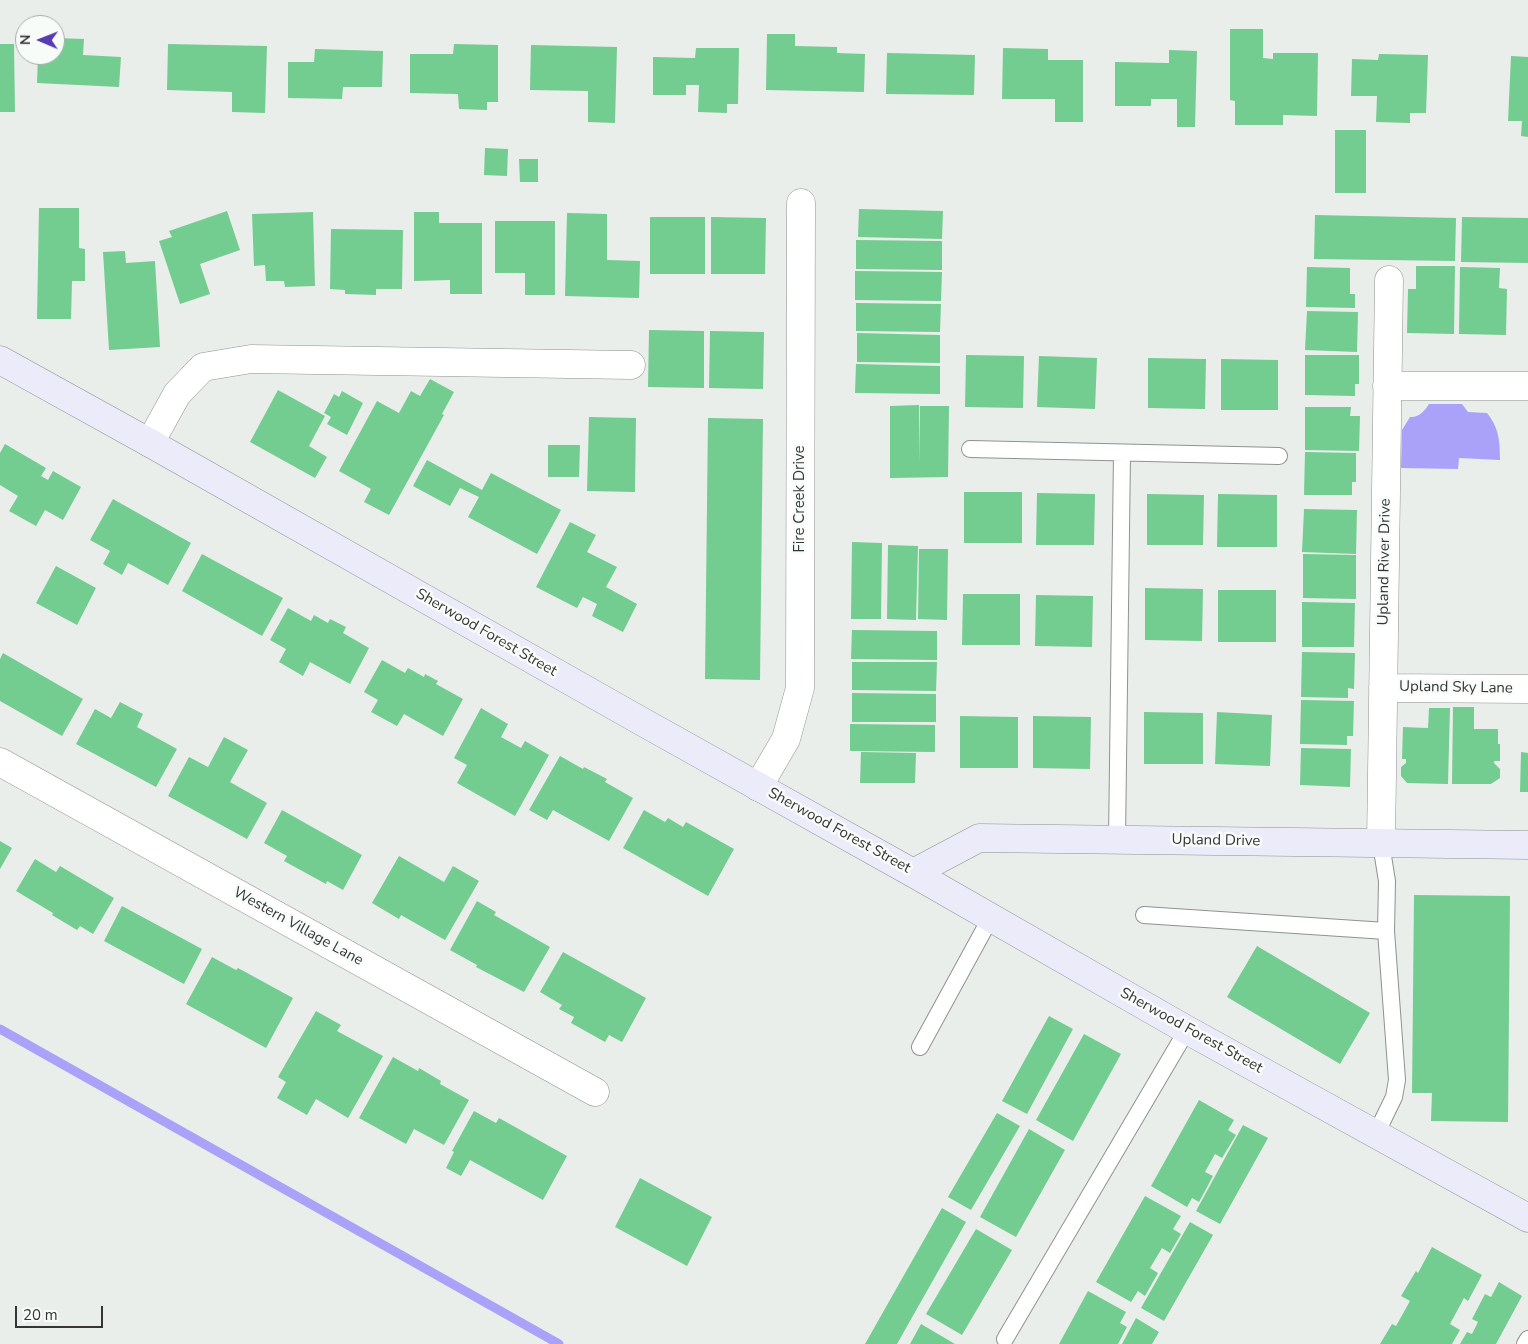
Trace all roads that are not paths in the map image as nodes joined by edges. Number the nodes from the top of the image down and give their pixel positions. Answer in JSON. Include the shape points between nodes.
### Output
{"nodes":[{"id":1,"x":801,"y":203,"type":"dead end"},
{"id":2,"x":1389,"y":280,"type":"dead end"},
{"id":3,"x":0,"y":360,"type":"edge"},
{"id":4,"x":631,"y":365,"type":"dead end"},
{"id":5,"x":1387,"y":386,"type":"junction"},
{"id":6,"x":1528,"y":386,"type":"edge"},
{"id":7,"x":150,"y":443,"type":"junction"},
{"id":8,"x":970,"y":449,"type":"dead end"},
{"id":9,"x":1122,"y":452,"type":"junction"},
{"id":10,"x":1279,"y":456,"type":"dead end"},
{"id":11,"x":1384,"y":688,"type":"junction"},
{"id":12,"x":1528,"y":689,"type":"edge"},
{"id":13,"x":0,"y":762,"type":"edge"},
{"id":14,"x":758,"y":786,"type":"junction"},
{"id":15,"x":1117,"y":840,"type":"junction"},
{"id":16,"x":1381,"y":844,"type":"junction"},
{"id":17,"x":1528,"y":845,"type":"edge"},
{"id":18,"x":913,"y":873,"type":"junction"},
{"id":19,"x":1144,"y":915,"type":"dead end"},
{"id":20,"x":991,"y":917,"type":"junction"},
{"id":21,"x":1386,"y":931,"type":"junction"},
{"id":22,"x":1187,"y":1030,"type":"junction"},
{"id":23,"x":920,"y":1047,"type":"dead end"},
{"id":24,"x":595,"y":1092,"type":"dead end"},
{"id":25,"x":1376,"y":1134,"type":"junction"},
{"id":26,"x":1528,"y":1218,"type":"edge"},
{"id":27,"x":1005,"y":1339,"type":"dead end"},
{"id":28,"x":1528,"y":1339,"type":"edge"},
{"id":29,"x":1525,"y":1344,"type":"edge"}],
"edges":[{"from":1,"to":14,"type":"street","name":"Fire Creek Drive","via":[[800,688],[786,739]]},
{"from":2,"to":5,"type":"street","name":"Upland River Drive"},
{"from":3,"to":7,"type":"street","name":"Sherwood Forest Street"},
{"from":4,"to":7,"type":"street","via":[[251,359],[203,367],[177,394]]},
{"from":5,"to":6,"type":"street"},
{"from":5,"to":11,"type":"street","name":"Upland River Drive"},
{"from":7,"to":14,"type":"street","name":"Sherwood Forest Street"},
{"from":8,"to":9,"type":"lane"},
{"from":9,"to":10,"type":"lane"},
{"from":9,"to":15,"type":"lane"},
{"from":11,"to":12,"type":"street","name":"Upland Sky Lane"},
{"from":11,"to":16,"type":"street","name":"Upland River Drive"},
{"from":13,"to":24,"type":"street","name":"Western Village Lane"},
{"from":14,"to":18,"type":"street","name":"Sherwood Forest Street"},
{"from":15,"to":16,"type":"street","name":"Upland Drive"},
{"from":15,"to":18,"type":"street","name":"Upland Drive","via":[[979,838]]},
{"from":16,"to":17,"type":"street","name":"Upland Drive"},
{"from":16,"to":21,"type":"lane","via":[[1387,881]]},
{"from":18,"to":20,"type":"street","name":"Sherwood Forest Street"},
{"from":19,"to":21,"type":"lane"},
{"from":20,"to":22,"type":"street","name":"Sherwood Forest Street"},
{"from":20,"to":23,"type":"lane"},
{"from":21,"to":25,"type":"lane","via":[[1397,1080],[1394,1097]]},
{"from":22,"to":25,"type":"street","name":"Sherwood Forest Street"},
{"from":22,"to":27,"type":"lane"},
{"from":25,"to":26,"type":"street","name":"Sherwood Forest Street"},
{"from":28,"to":29,"type":"lane"}]}
